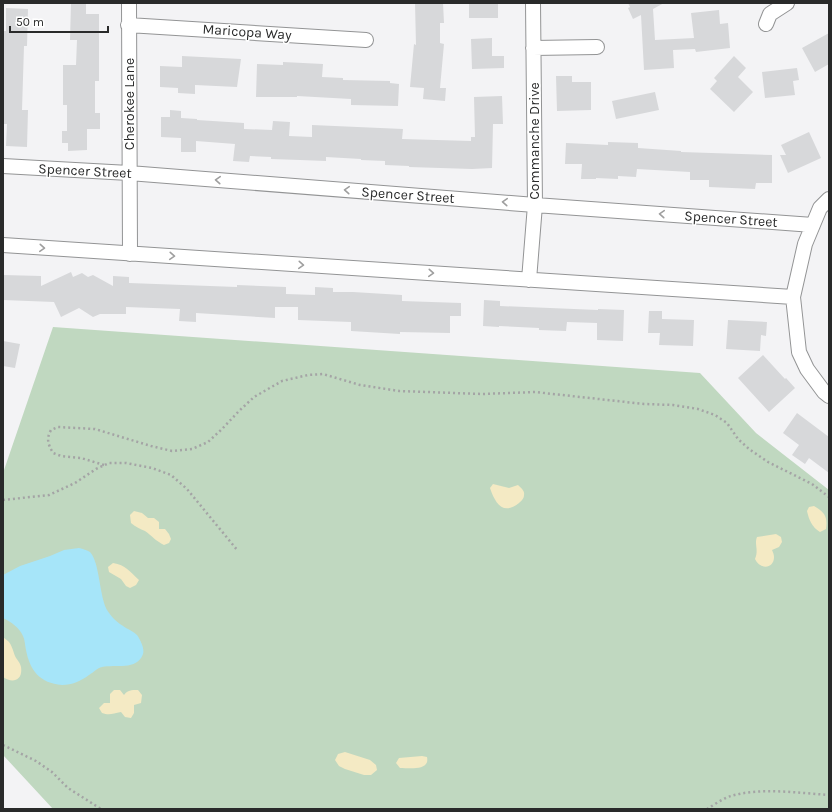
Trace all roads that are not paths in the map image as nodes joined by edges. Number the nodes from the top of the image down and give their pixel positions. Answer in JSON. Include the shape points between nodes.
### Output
{"nodes":[{"id":1,"x":128,"y":3,"type":"edge"},
{"id":2,"x":533,"y":3,"type":"edge"},
{"id":3,"x":787,"y":3,"type":"edge"},
{"id":4,"x":766,"y":24,"type":"dead end"},
{"id":5,"x":128,"y":25,"type":"junction"},
{"id":6,"x":366,"y":40,"type":"dead end"},
{"id":7,"x":596,"y":47,"type":"dead end"},
{"id":8,"x":533,"y":48,"type":"junction"},
{"id":9,"x":3,"y":166,"type":"edge"},
{"id":10,"x":129,"y":173,"type":"junction"},
{"id":11,"x":829,"y":199,"type":"edge"},
{"id":12,"x":534,"y":205,"type":"junction"},
{"id":13,"x":813,"y":225,"type":"junction"},
{"id":14,"x":3,"y":245,"type":"edge"},
{"id":15,"x":130,"y":254,"type":"junction"},
{"id":16,"x":529,"y":280,"type":"junction"},
{"id":17,"x":793,"y":297,"type":"junction"},
{"id":18,"x":829,"y":396,"type":"edge"}],
"edges":[{"from":1,"to":5,"type":"street","name":"Cherokee Lane"},
{"from":2,"to":8,"type":"street","name":"Commanche Drive"},
{"from":3,"to":4,"type":"street","via":[[770,14]]},
{"from":5,"to":6,"type":"street","name":"Maricopa Way"},
{"from":5,"to":10,"type":"street","name":"Cherokee Lane"},
{"from":7,"to":8,"type":"street"},
{"from":8,"to":12,"type":"street","name":"Commanche Drive"},
{"from":9,"to":10,"type":"street","name":"Spencer Street"},
{"from":12,"to":10,"type":"street","name":"Spencer Street","one_way":true},
{"from":10,"to":15,"type":"street","name":"Cherokee Lane"},
{"from":11,"to":13,"type":"street","via":[[820,208]]},
{"from":13,"to":12,"type":"street","name":"Spencer Street","one_way":true},
{"from":12,"to":16,"type":"street","name":"Commanche Drive"},
{"from":13,"to":17,"type":"street","via":[[805,244]]},
{"from":14,"to":15,"type":"street","one_way":true},
{"from":15,"to":16,"type":"street","one_way":true},
{"from":16,"to":17,"type":"street"},
{"from":17,"to":18,"type":"street","via":[[799,352],[807,369]]}]}
